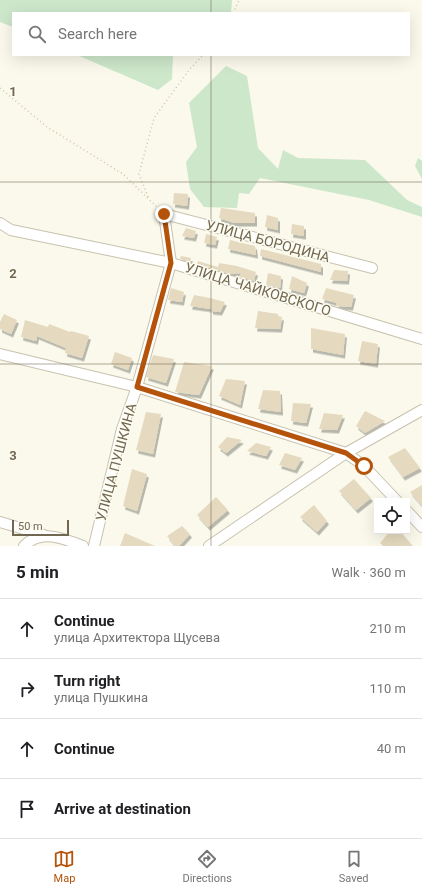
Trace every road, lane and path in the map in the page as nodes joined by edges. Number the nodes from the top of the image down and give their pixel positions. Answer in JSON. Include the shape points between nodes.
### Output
{"nodes":[{"id":1,"x":238,"y":0,"type":"edge"},
{"id":2,"x":233,"y":12,"type":"edge"},
{"id":3,"x":202,"y":56,"type":"edge"},
{"id":4,"x":0,"y":88,"type":"edge"},
{"id":5,"x":148,"y":199,"type":"junction"},
{"id":6,"x":164,"y":214,"type":"junction"},
{"id":7,"x":0,"y":223,"type":"edge"},
{"id":8,"x":171,"y":263,"type":"junction"},
{"id":9,"x":372,"y":268,"type":"dead end"},
{"id":10,"x":422,"y":339,"type":"edge"},
{"id":11,"x":0,"y":354,"type":"edge"},
{"id":12,"x":137,"y":387,"type":"junction"},
{"id":13,"x":422,"y":410,"type":"edge"},
{"id":14,"x":346,"y":453,"type":"junction"},
{"id":15,"x":394,"y":498,"type":"edge"},
{"id":16,"x":410,"y":514,"type":"edge"},
{"id":17,"x":0,"y":522,"type":"edge"},
{"id":18,"x":422,"y":527,"type":"edge"},
{"id":19,"x":44,"y":535,"type":"junction"},
{"id":20,"x":24,"y":546,"type":"edge"},
{"id":21,"x":82,"y":546,"type":"edge"},
{"id":22,"x":94,"y":546,"type":"edge"},
{"id":23,"x":209,"y":546,"type":"edge"}],
"edges":[{"from":1,"to":2,"type":"path"},
{"from":3,"to":5,"type":"path","via":[[188,70],[154,118],[139,174]]},
{"from":4,"to":5,"type":"path","via":[[47,128],[123,174]]},
{"from":5,"to":6,"type":"path"},
{"from":6,"to":8,"type":"street"},
{"from":6,"to":9,"type":"street","name":"УЛИЦА БОРОДИНА"},
{"from":7,"to":8,"type":"street","name":"УЛИЦА ЧАЙКОВСКОГО","via":[[12,230]]},
{"from":8,"to":10,"type":"street","name":"УЛИЦА ЧАЙКОВСКОГО"},
{"from":8,"to":12,"type":"street","name":"УЛИЦА ПУШКИНА"},
{"from":11,"to":12,"type":"street"},
{"from":12,"to":14,"type":"street"},
{"from":12,"to":22,"type":"street","name":"УЛИЦА ПУШКИНА","via":[[122,429]]},
{"from":13,"to":14,"type":"street"},
{"from":14,"to":15,"type":"street","via":[[364,466]]},
{"from":14,"to":23,"type":"street"},
{"from":16,"to":18,"type":"street"},
{"from":17,"to":19,"type":"street"},
{"from":19,"to":20,"type":"street","via":[[30,540]]},
{"from":19,"to":21,"type":"street"}]}
